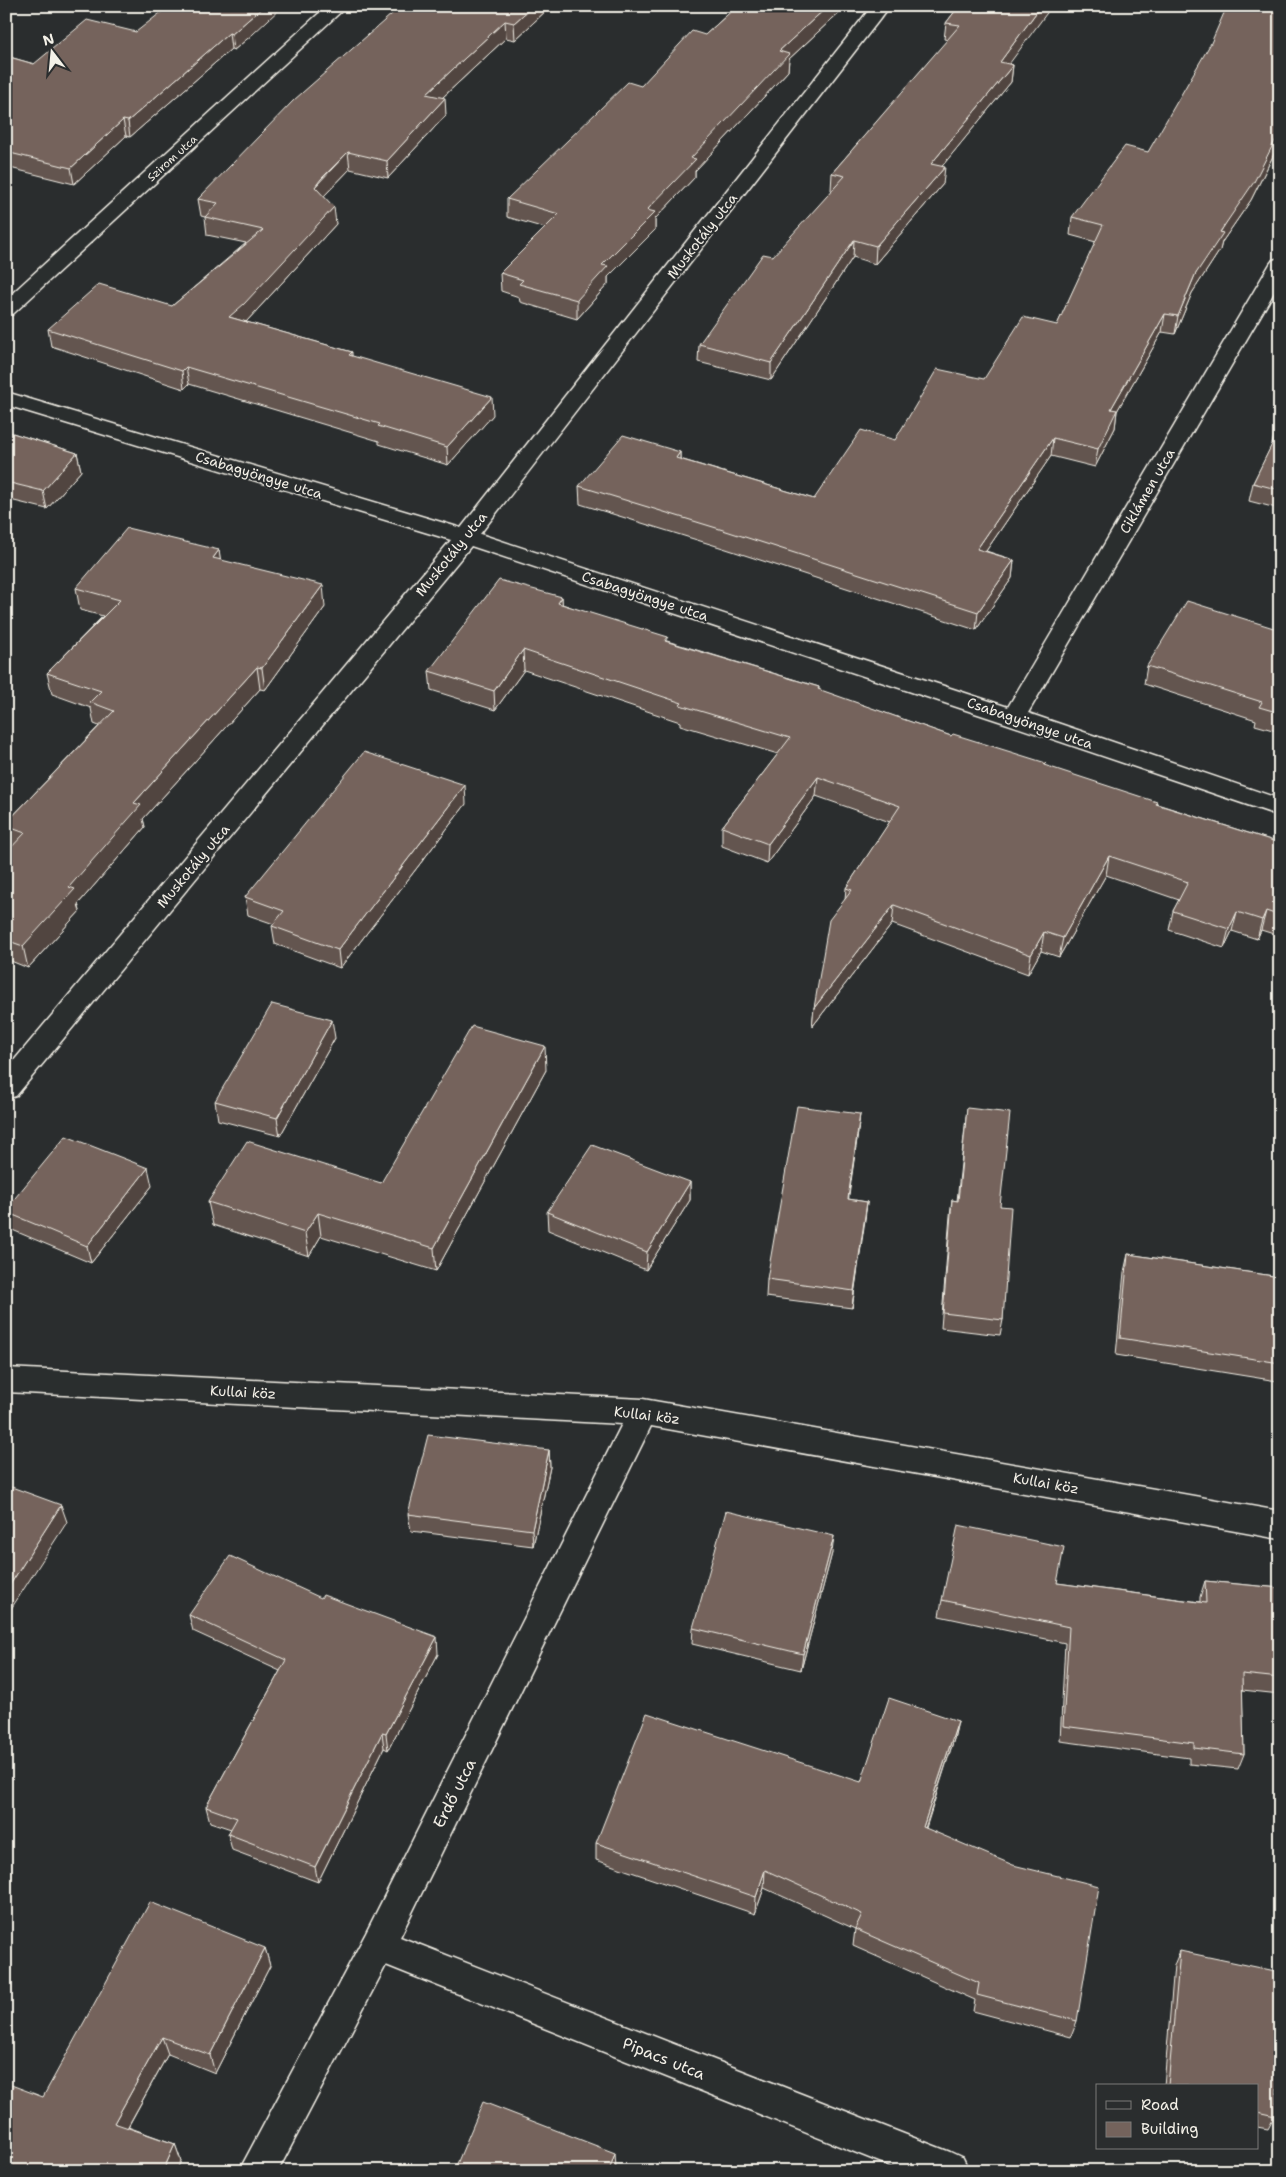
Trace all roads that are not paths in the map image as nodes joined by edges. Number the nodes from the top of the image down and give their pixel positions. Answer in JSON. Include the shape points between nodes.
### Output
{"nodes":[{"id":1,"x":338,"y":6,"type":"edge"},
{"id":2,"x":881,"y":6,"type":"edge"},
{"id":3,"x":1280,"y":264,"type":"edge"},
{"id":4,"x":6,"y":310,"type":"edge"},
{"id":5,"x":6,"y":398,"type":"edge"},
{"id":6,"x":466,"y":538,"type":"junction"},
{"id":7,"x":1014,"y":717,"type":"junction"},
{"id":8,"x":1280,"y":808,"type":"edge"},
{"id":9,"x":6,"y":1089,"type":"edge"},
{"id":10,"x":6,"y":1380,"type":"edge"},
{"id":11,"x":644,"y":1412,"type":"junction"},
{"id":12,"x":1280,"y":1525,"type":"edge"},
{"id":13,"x":378,"y":1944,"type":"junction"},
{"id":14,"x":258,"y":2171,"type":"edge"},
{"id":15,"x":950,"y":2171,"type":"edge"}],
"edges":[{"from":1,"to":4,"type":"street","name":"Szirom utca"},
{"from":2,"to":6,"type":"street","name":"Muskotály utca"},
{"from":3,"to":7,"type":"street","name":"Ciklámen utca"},
{"from":5,"to":6,"type":"street","name":"Csabagyöngye utca"},
{"from":6,"to":7,"type":"street","name":"Csabagyöngye utca"},
{"from":6,"to":9,"type":"street","name":"Muskotály utca"},
{"from":7,"to":8,"type":"street","name":"Csabagyöngye utca"},
{"from":10,"to":11,"type":"street","name":"Kullai köz"},
{"from":11,"to":12,"type":"street","name":"Kullai köz"},
{"from":11,"to":13,"type":"street","name":"Erdő utca"},
{"from":13,"to":14,"type":"street","name":"Erdő utca"},
{"from":13,"to":15,"type":"street","name":"Pipacs utca"}]}
